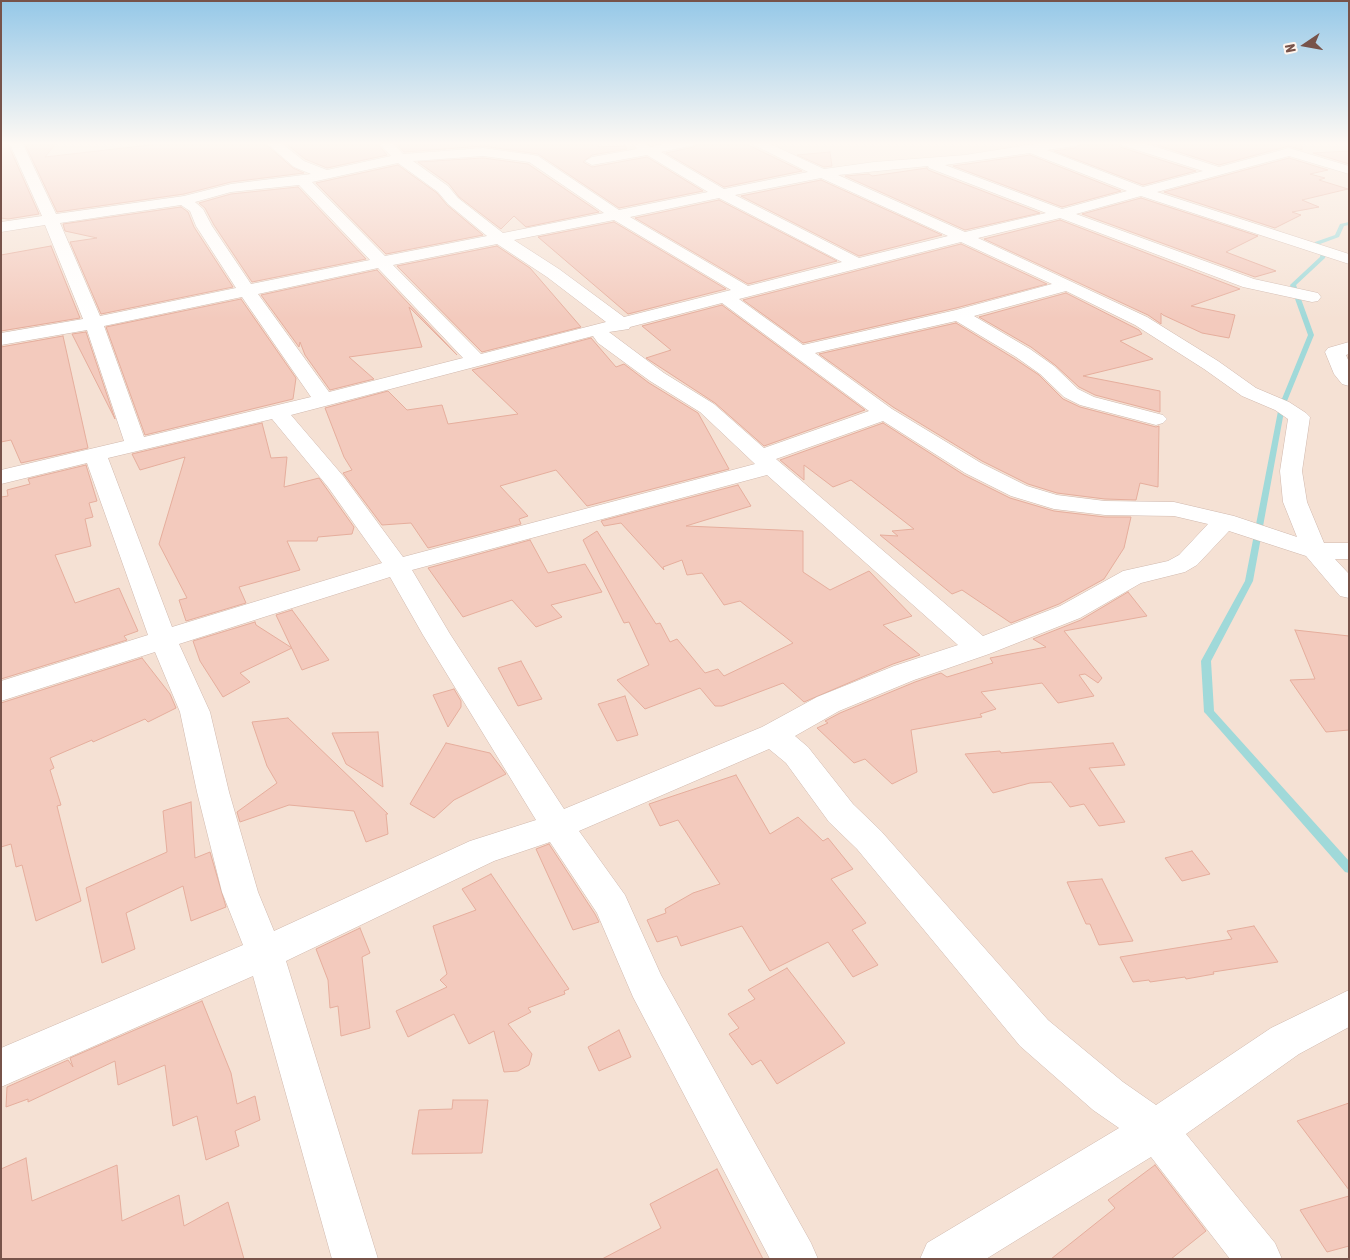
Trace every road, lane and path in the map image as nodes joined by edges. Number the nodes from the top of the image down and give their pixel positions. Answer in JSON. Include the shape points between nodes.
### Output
{"nodes":[{"id":1,"x":42,"y":201,"type":"edge"},
{"id":2,"x":178,"y":201,"type":"edge"},
{"id":3,"x":185,"y":201,"type":"edge"},
{"id":4,"x":322,"y":201,"type":"edge"},
{"id":5,"x":453,"y":201,"type":"edge"},
{"id":6,"x":596,"y":201,"type":"edge"},
{"id":7,"x":688,"y":201,"type":"edge"},
{"id":8,"x":735,"y":201,"type":"edge"},
{"id":9,"x":884,"y":201,"type":"edge"},
{"id":10,"x":1026,"y":201,"type":"edge"},
{"id":11,"x":1106,"y":201,"type":"edge"},
{"id":12,"x":1170,"y":201,"type":"edge"},
{"id":13,"x":1060,"y":214,"type":"junction"},
{"id":14,"x":617,"y":215,"type":"junction"},
{"id":15,"x":50,"y":218,"type":"junction"},
{"id":16,"x":1,"y":227,"type":"edge"},
{"id":17,"x":963,"y":237,"type":"junction"},
{"id":18,"x":501,"y":239,"type":"junction"},
{"id":19,"x":1349,"y":259,"type":"edge"},
{"id":20,"x":382,"y":262,"type":"junction"},
{"id":21,"x":857,"y":263,"type":"junction"},
{"id":22,"x":1068,"y":285,"type":"junction"},
{"id":23,"x":247,"y":291,"type":"junction"},
{"id":24,"x":736,"y":295,"type":"junction"},
{"id":25,"x":1305,"y":296,"type":"dead end"},
{"id":26,"x":959,"y":315,"type":"junction"},
{"id":27,"x":94,"y":323,"type":"junction"},
{"id":28,"x":622,"y":325,"type":"junction"},
{"id":29,"x":598,"y":330,"type":"junction"},
{"id":30,"x":1,"y":339,"type":"edge"},
{"id":31,"x":1349,"y":348,"type":"edge"},
{"id":32,"x":801,"y":351,"type":"junction"},
{"id":33,"x":476,"y":360,"type":"junction"},
{"id":34,"x":1349,"y":380,"type":"edge"},
{"id":35,"x":323,"y":399,"type":"junction"},
{"id":36,"x":277,"y":412,"type":"junction"},
{"id":37,"x":885,"y":413,"type":"junction"},
{"id":38,"x":1156,"y":419,"type":"dead end"},
{"id":39,"x":747,"y":424,"type":"dead end"},
{"id":40,"x":136,"y":445,"type":"junction"},
{"id":41,"x":95,"y":454,"type":"junction"},
{"id":42,"x":769,"y":458,"type":"junction"},
{"id":43,"x":1,"y":477,"type":"edge"},
{"id":44,"x":1225,"y":521,"type":"junction"},
{"id":45,"x":1315,"y":550,"type":"junction"},
{"id":46,"x":1349,"y":551,"type":"edge"},
{"id":47,"x":397,"y":566,"type":"junction"},
{"id":48,"x":1349,"y":590,"type":"edge"},
{"id":49,"x":163,"y":639,"type":"junction"},
{"id":50,"x":979,"y":648,"type":"junction"},
{"id":51,"x":1,"y":691,"type":"edge"},
{"id":52,"x":773,"y":735,"type":"junction"},
{"id":53,"x":557,"y":826,"type":"junction"},
{"id":54,"x":265,"y":953,"type":"junction"},
{"id":55,"x":1349,"y":1007,"type":"edge"},
{"id":56,"x":1,"y":1068,"type":"edge"},
{"id":57,"x":1156,"y":1130,"type":"junction"},
{"id":58,"x":355,"y":1259,"type":"edge"},
{"id":59,"x":795,"y":1259,"type":"edge"},
{"id":60,"x":943,"y":1259,"type":"edge"},
{"id":61,"x":1259,"y":1259,"type":"edge"}],
"edges":[{"from":1,"to":15,"type":"street"},
{"from":2,"to":15,"type":"street"},
{"from":3,"to":23,"type":"street","via":[[196,209]]},
{"from":4,"to":20,"type":"street"},
{"from":5,"to":18,"type":"street"},
{"from":6,"to":14,"type":"street"},
{"from":7,"to":14,"type":"street"},
{"from":8,"to":21,"type":"street"},
{"from":9,"to":17,"type":"street"},
{"from":10,"to":13,"type":"street"},
{"from":11,"to":13,"type":"street"},
{"from":12,"to":19,"type":"street"},
{"from":13,"to":17,"type":"street"},
{"from":13,"to":25,"type":"street","via":[[1249,283]]},
{"from":14,"to":18,"type":"street"},
{"from":14,"to":24,"type":"street"},
{"from":15,"to":16,"type":"street"},
{"from":15,"to":27,"type":"street"},
{"from":17,"to":21,"type":"street"},
{"from":17,"to":22,"type":"street"},
{"from":18,"to":20,"type":"street"},
{"from":18,"to":28,"type":"street"},
{"from":20,"to":23,"type":"street"},
{"from":20,"to":33,"type":"street"},
{"from":21,"to":24,"type":"street"},
{"from":22,"to":26,"type":"street"},
{"from":22,"to":45,"type":"street","via":[[1141,321],[1249,392],[1299,417],[1292,470],[1295,502]]},
{"from":23,"to":27,"type":"street"},
{"from":23,"to":35,"type":"street"},
{"from":24,"to":28,"type":"street"},
{"from":24,"to":32,"type":"street"},
{"from":26,"to":32,"type":"street"},
{"from":26,"to":38,"type":"street","via":[[1023,353],[1071,393],[1087,401]]},
{"from":27,"to":30,"type":"street"},
{"from":27,"to":40,"type":"street"},
{"from":28,"to":29,"type":"street"},
{"from":29,"to":33,"type":"street"},
{"from":29,"to":42,"type":"street","via":[[604,339],[707,408]]},
{"from":31,"to":34,"type":"street","via":[[1336,352]]},
{"from":32,"to":37,"type":"street"},
{"from":33,"to":35,"type":"street"},
{"from":35,"to":36,"type":"street"},
{"from":36,"to":40,"type":"street"},
{"from":36,"to":47,"type":"street","via":[[336,482]]},
{"from":37,"to":42,"type":"street"},
{"from":37,"to":44,"type":"street","via":[[974,468],[1019,491],[1054,502],[1104,508],[1174,509]]},
{"from":39,"to":42,"type":"street","via":[[743,427],[745,432]]},
{"from":40,"to":41,"type":"street"},
{"from":41,"to":43,"type":"street"},
{"from":41,"to":49,"type":"street"},
{"from":42,"to":47,"type":"street"},
{"from":42,"to":50,"type":"street"},
{"from":44,"to":45,"type":"street"},
{"from":44,"to":50,"type":"street","via":[[1188,560],[1176,567],[1132,577],[1070,612]]},
{"from":45,"to":46,"type":"street"},
{"from":45,"to":48,"type":"street"},
{"from":47,"to":49,"type":"street"},
{"from":47,"to":53,"type":"street"},
{"from":49,"to":51,"type":"street"},
{"from":49,"to":54,"type":"street","via":[[195,712],[240,892]]},
{"from":50,"to":52,"type":"street","via":[[904,673],[828,704]]},
{"from":52,"to":53,"type":"street"},
{"from":52,"to":57,"type":"street","via":[[797,755],[841,813],[869,840],[1034,1033],[1108,1096]]},
{"from":53,"to":54,"type":"street","via":[[482,851]]},
{"from":53,"to":59,"type":"street","via":[[612,906],[646,985]]},
{"from":54,"to":56,"type":"street"},
{"from":54,"to":58,"type":"street"},
{"from":55,"to":57,"type":"street","via":[[1285,1041]]},
{"from":57,"to":60,"type":"street"},
{"from":57,"to":61,"type":"street"}]}
